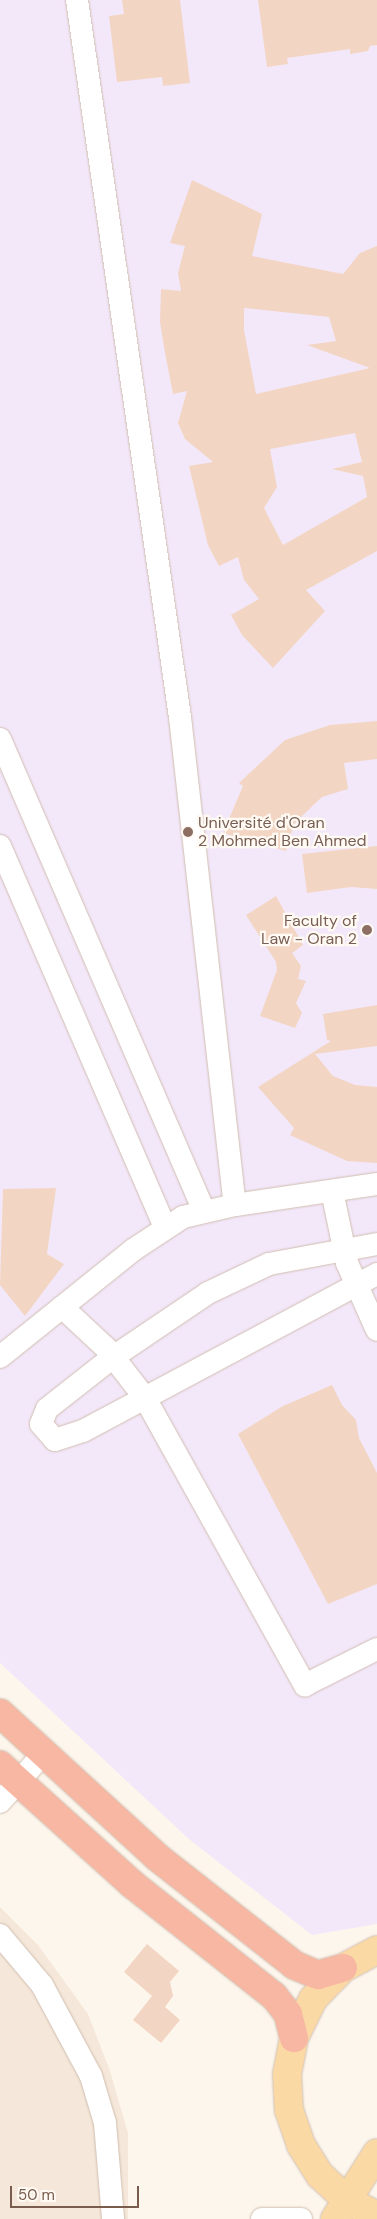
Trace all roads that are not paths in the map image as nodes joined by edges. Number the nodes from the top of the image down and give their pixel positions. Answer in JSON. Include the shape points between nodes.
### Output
{"nodes":[{"id":1,"x":78,"y":0,"type":"edge"},
{"id":2,"x":0,"y":739,"type":"edge"},
{"id":3,"x":0,"y":846,"type":"edge"},
{"id":4,"x":377,"y":1184,"type":"edge"},
{"id":5,"x":332,"y":1191,"type":"junction"},
{"id":6,"x":235,"y":1206,"type":"junction"},
{"id":7,"x":204,"y":1211,"type":"junction"},
{"id":8,"x":165,"y":1227,"type":"junction"},
{"id":9,"x":377,"y":1244,"type":"edge"},
{"id":10,"x":344,"y":1250,"type":"junction"},
{"id":11,"x":377,"y":1274,"type":"edge"},
{"id":12,"x":355,"y":1286,"type":"junction"},
{"id":13,"x":62,"y":1307,"type":"junction"},
{"id":14,"x":377,"y":1330,"type":"edge"},
{"id":15,"x":0,"y":1357,"type":"edge"},
{"id":16,"x":113,"y":1357,"type":"junction"},
{"id":17,"x":145,"y":1398,"type":"junction"},
{"id":18,"x":377,"y":1649,"type":"edge"},
{"id":19,"x":0,"y":1713,"type":"edge"},
{"id":20,"x":42,"y":1754,"type":"junction"},
{"id":21,"x":5,"y":1783,"type":"edge"},
{"id":22,"x":0,"y":1935,"type":"edge"},
{"id":23,"x":377,"y":1950,"type":"edge"},
{"id":24,"x":344,"y":1968,"type":"junction"},
{"id":25,"x":294,"y":2038,"type":"junction"},
{"id":26,"x":377,"y":2153,"type":"edge"},
{"id":27,"x":341,"y":2210,"type":"edge"},
{"id":28,"x":377,"y":2216,"type":"edge"},
{"id":29,"x":114,"y":2219,"type":"edge"},
{"id":30,"x":262,"y":2219,"type":"edge"},
{"id":31,"x":301,"y":2219,"type":"edge"}],
"edges":[{"from":1,"to":6,"type":"lane","via":[[180,717]]},
{"from":2,"to":7,"type":"lane"},
{"from":3,"to":8,"type":"lane"},
{"from":4,"to":5,"type":"lane"},
{"from":5,"to":6,"type":"lane"},
{"from":5,"to":10,"type":"lane"},
{"from":6,"to":7,"type":"lane"},
{"from":7,"to":8,"type":"lane"},
{"from":8,"to":13,"type":"lane"},
{"from":9,"to":10,"type":"lane"},
{"from":10,"to":12,"type":"lane"},
{"from":10,"to":16,"type":"lane","via":[[269,1264],[243,1276],[208,1293]]},
{"from":11,"to":12,"type":"lane"},
{"from":12,"to":14,"type":"lane"},
{"from":12,"to":17,"type":"lane"},
{"from":13,"to":15,"type":"lane"},
{"from":13,"to":16,"type":"lane"},
{"from":16,"to":17,"type":"lane"},
{"from":16,"to":17,"type":"lane","via":[[47,1409],[41,1424],[55,1440],[83,1431]]},
{"from":17,"to":18,"type":"lane","via":[[305,1685]]},
{"from":19,"to":20,"type":"highway"},
{"from":20,"to":21,"type":"lane"},
{"from":20,"to":24,"type":"highway","via":[[157,1857],[294,1965],[318,1975]]},
{"from":21,"to":25,"type":"highway","via":[[274,1996],[288,2014]]},
{"from":22,"to":29,"type":"lane","via":[[42,1985],[91,2076],[105,2123]]},
{"from":23,"to":24,"type":"main road"},
{"from":24,"to":25,"type":"main road","via":[[313,1999]]},
{"from":25,"to":27,"type":"main road","via":[[287,2074],[289,2110],[298,2136]]},
{"from":26,"to":27,"type":"main road"},
{"from":27,"to":28,"type":"main road"},
{"from":30,"to":31,"type":"lane"}]}
